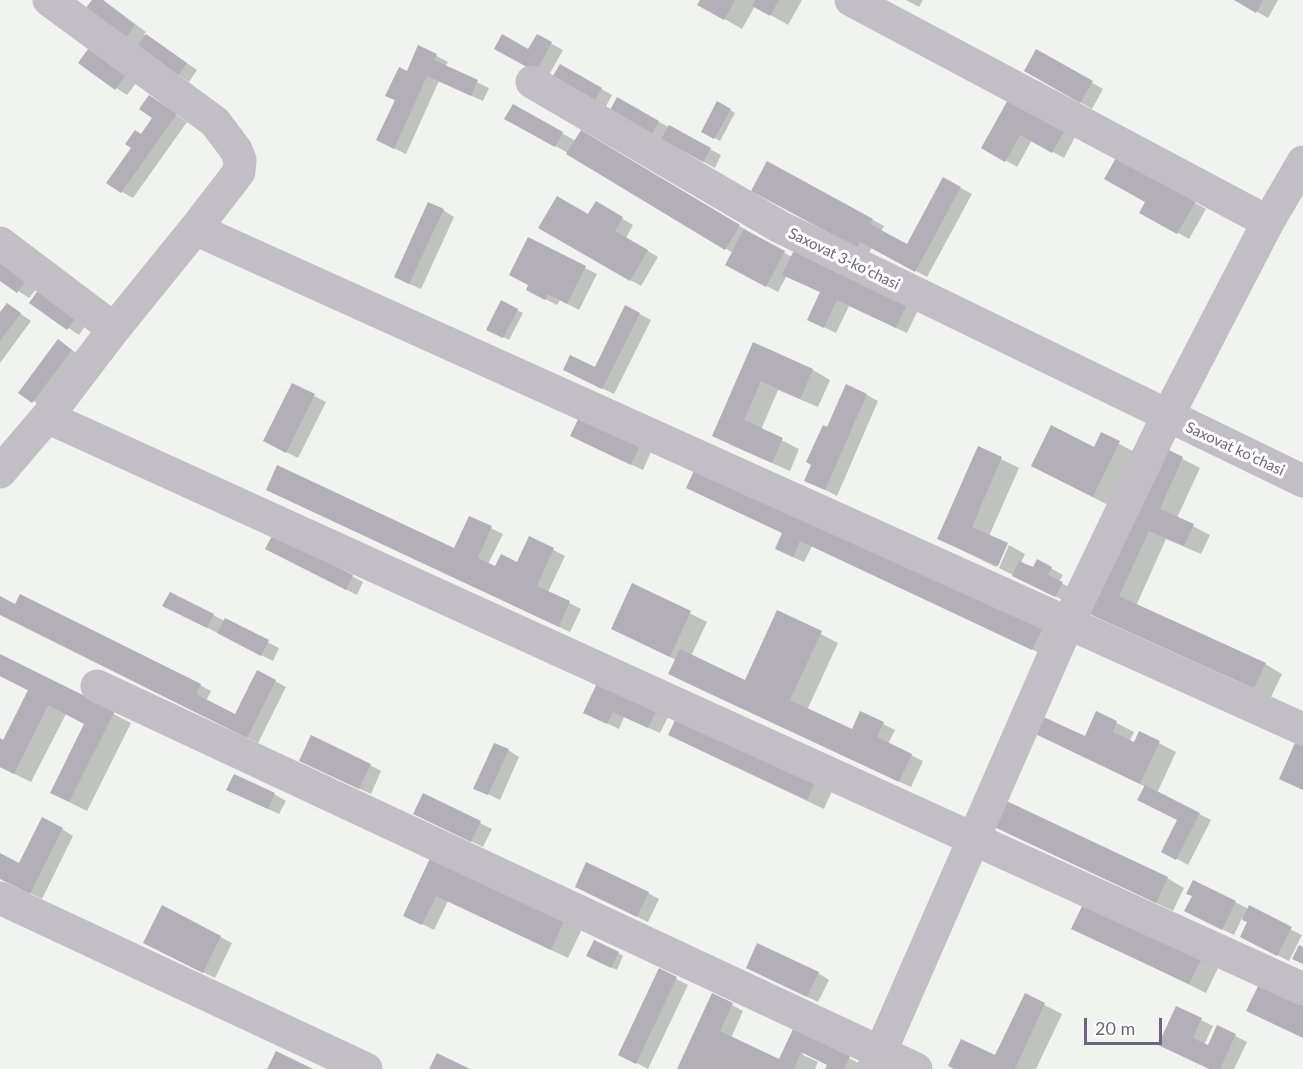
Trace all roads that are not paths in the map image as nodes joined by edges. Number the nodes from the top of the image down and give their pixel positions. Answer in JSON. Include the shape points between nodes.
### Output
{"nodes":[{"id":1,"x":49,"y":0,"type":"edge"},
{"id":2,"x":851,"y":0,"type":"edge"},
{"id":3,"x":532,"y":82,"type":"dead end"},
{"id":4,"x":1303,"y":162,"type":"edge"},
{"id":5,"x":1268,"y":222,"type":"junction"},
{"id":6,"x":195,"y":229,"type":"junction"},
{"id":7,"x":0,"y":243,"type":"edge"},
{"id":8,"x":114,"y":328,"type":"junction"},
{"id":9,"x":47,"y":417,"type":"junction"},
{"id":10,"x":1167,"y":417,"type":"junction"},
{"id":11,"x":0,"y":472,"type":"edge"},
{"id":12,"x":1303,"y":481,"type":"edge"},
{"id":13,"x":1068,"y":623,"type":"junction"},
{"id":14,"x":97,"y":686,"type":"dead end"},
{"id":15,"x":1303,"y":729,"type":"edge"},
{"id":16,"x":974,"y":839,"type":"junction"},
{"id":17,"x":0,"y":898,"type":"edge"},
{"id":18,"x":1303,"y":989,"type":"edge"},
{"id":19,"x":876,"y":1061,"type":"edge"},
{"id":20,"x":366,"y":1069,"type":"edge"},
{"id":21,"x":916,"y":1069,"type":"edge"}],
"edges":[{"from":1,"to":6,"type":"street","via":[[215,122],[236,150],[239,172]]},
{"from":2,"to":5,"type":"street"},
{"from":3,"to":10,"type":"street","name":"Saxovat 3-koʻchasi","via":[[780,227]]},
{"from":4,"to":5,"type":"street"},
{"from":5,"to":10,"type":"street"},
{"from":6,"to":8,"type":"street"},
{"from":6,"to":13,"type":"street"},
{"from":7,"to":8,"type":"street"},
{"from":8,"to":9,"type":"street"},
{"from":9,"to":11,"type":"street"},
{"from":9,"to":16,"type":"street"},
{"from":10,"to":12,"type":"street","name":"Saxovat koʻchasi"},
{"from":10,"to":13,"type":"street"},
{"from":13,"to":15,"type":"street"},
{"from":13,"to":16,"type":"street"},
{"from":14,"to":19,"type":"street"},
{"from":16,"to":18,"type":"street"},
{"from":16,"to":19,"type":"street"},
{"from":17,"to":20,"type":"street"},
{"from":19,"to":21,"type":"street"}]}
